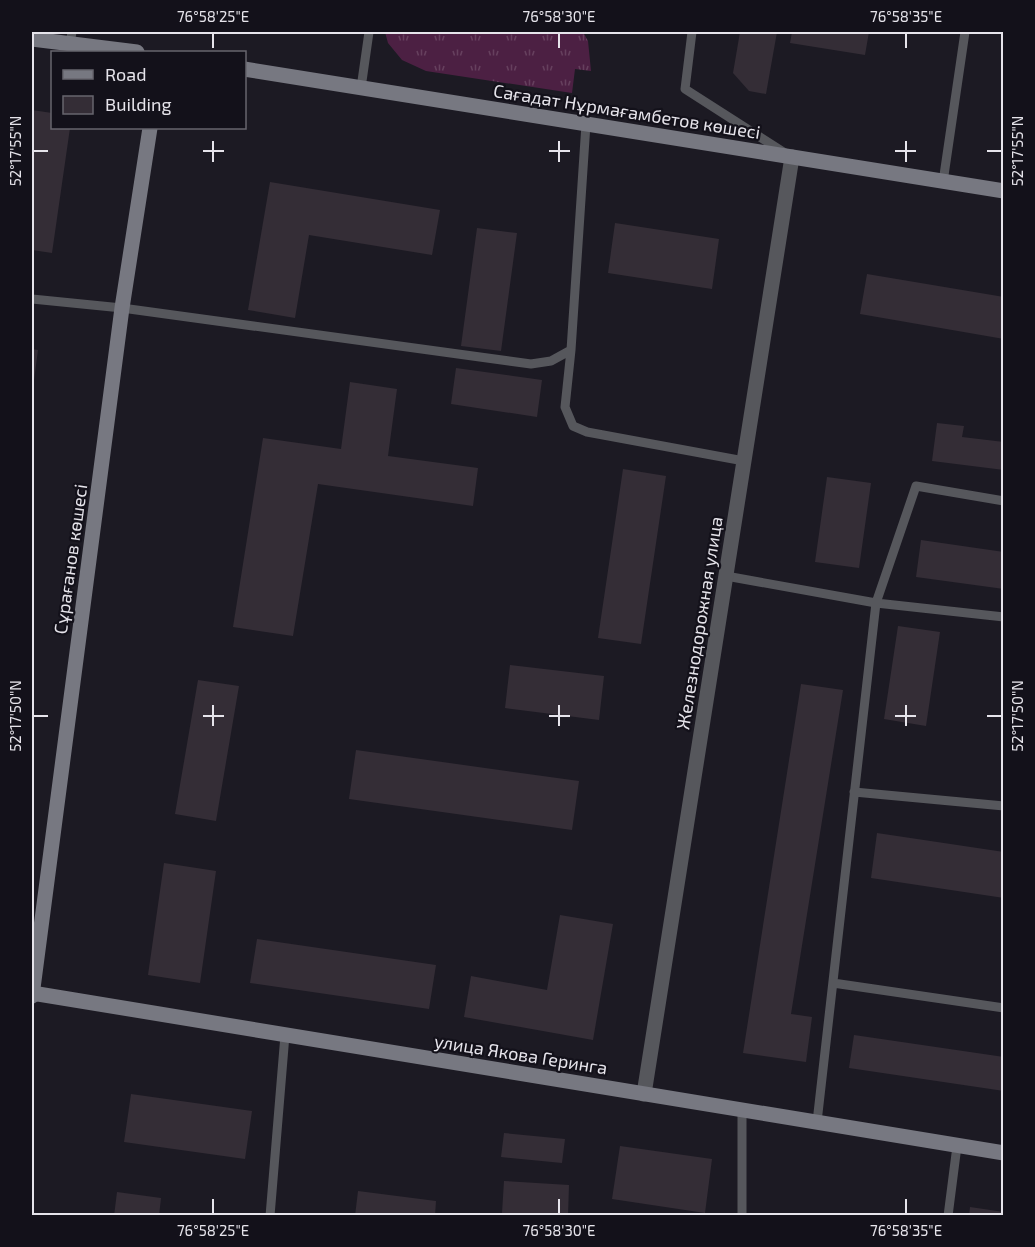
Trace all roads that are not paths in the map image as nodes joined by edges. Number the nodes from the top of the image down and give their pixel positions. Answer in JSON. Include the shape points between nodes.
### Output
{"nodes":[{"id":1,"x":369,"y":32,"type":"edge"},
{"id":2,"x":692,"y":32,"type":"edge"},
{"id":3,"x":965,"y":32,"type":"edge"},
{"id":4,"x":35,"y":37,"type":"edge"},
{"id":5,"x":71,"y":38,"type":"edge"},
{"id":6,"x":131,"y":51,"type":"edge"},
{"id":7,"x":246,"y":69,"type":"edge"},
{"id":8,"x":361,"y":88,"type":"junction"},
{"id":9,"x":586,"y":124,"type":"junction"},
{"id":10,"x":150,"y":129,"type":"edge"},
{"id":11,"x":792,"y":157,"type":"junction"},
{"id":12,"x":943,"y":182,"type":"junction"},
{"id":13,"x":1004,"y":191,"type":"edge"},
{"id":14,"x":32,"y":299,"type":"edge"},
{"id":15,"x":123,"y":308,"type":"junction"},
{"id":16,"x":571,"y":350,"type":"junction"},
{"id":17,"x":744,"y":461,"type":"junction"},
{"id":18,"x":1004,"y":501,"type":"edge"},
{"id":19,"x":726,"y":576,"type":"junction"},
{"id":20,"x":876,"y":603,"type":"junction"},
{"id":21,"x":1004,"y":617,"type":"edge"},
{"id":22,"x":854,"y":792,"type":"junction"},
{"id":23,"x":1004,"y":806,"type":"edge"},
{"id":24,"x":833,"y":983,"type":"junction"},
{"id":25,"x":32,"y":994,"type":"edge"},
{"id":26,"x":1004,"y":1008,"type":"edge"},
{"id":27,"x":285,"y":1035,"type":"junction"},
{"id":28,"x":644,"y":1094,"type":"junction"},
{"id":29,"x":742,"y":1110,"type":"junction"},
{"id":30,"x":817,"y":1122,"type":"junction"},
{"id":31,"x":957,"y":1146,"type":"junction"},
{"id":32,"x":1004,"y":1153,"type":"edge"},
{"id":33,"x":270,"y":1215,"type":"edge"},
{"id":34,"x":742,"y":1215,"type":"edge"},
{"id":35,"x":948,"y":1215,"type":"edge"}],
"edges":[{"from":1,"to":8,"type":"lane"},
{"from":2,"to":11,"type":"lane","via":[[685,88]]},
{"from":3,"to":12,"type":"lane"},
{"from":4,"to":5,"type":"main road"},
{"from":5,"to":6,"type":"main road"},
{"from":7,"to":8,"type":"main road","name":"Сағадат Нұрмағамбетов көшесі"},
{"from":8,"to":9,"type":"main road","name":"Сағадат Нұрмағамбетов көшесі"},
{"from":9,"to":11,"type":"main road","name":"Сағадат Нұрмағамбетов көшесі"},
{"from":9,"to":16,"type":"lane"},
{"from":10,"to":15,"type":"main road","name":"Сұрағанов көшесі"},
{"from":11,"to":12,"type":"main road","name":"Сағадат Нұрмағамбетов көшесі"},
{"from":11,"to":17,"type":"street","name":"Железнодорожная улица"},
{"from":12,"to":13,"type":"main road","name":"Сағадат Нұрмағамбетов көшесі"},
{"from":14,"to":15,"type":"lane"},
{"from":15,"to":16,"type":"lane","via":[[531,364],[551,361]]},
{"from":15,"to":25,"type":"main road","name":"Сұрағанов көшесі"},
{"from":16,"to":17,"type":"lane","via":[[565,407],[573,426],[587,432]]},
{"from":17,"to":19,"type":"street","name":"Железнодорожная улица"},
{"from":18,"to":20,"type":"lane","via":[[916,486]]},
{"from":19,"to":20,"type":"lane"},
{"from":19,"to":28,"type":"street","name":"Железнодорожная улица"},
{"from":20,"to":21,"type":"lane"},
{"from":20,"to":22,"type":"lane"},
{"from":22,"to":23,"type":"lane"},
{"from":22,"to":24,"type":"lane"},
{"from":24,"to":26,"type":"lane"},
{"from":24,"to":30,"type":"lane"},
{"from":25,"to":27,"type":"main road","name":"улица Якова Геринга"},
{"from":27,"to":28,"type":"main road","name":"улица Якова Геринга"},
{"from":27,"to":33,"type":"lane"},
{"from":28,"to":29,"type":"main road","name":"улица Якова Геринга"},
{"from":29,"to":30,"type":"main road","name":"улица Якова Геринга"},
{"from":29,"to":34,"type":"lane"},
{"from":30,"to":31,"type":"main road","name":"улица Якова Геринга"},
{"from":31,"to":32,"type":"main road","name":"улица Якова Геринга"},
{"from":31,"to":35,"type":"lane"}]}
